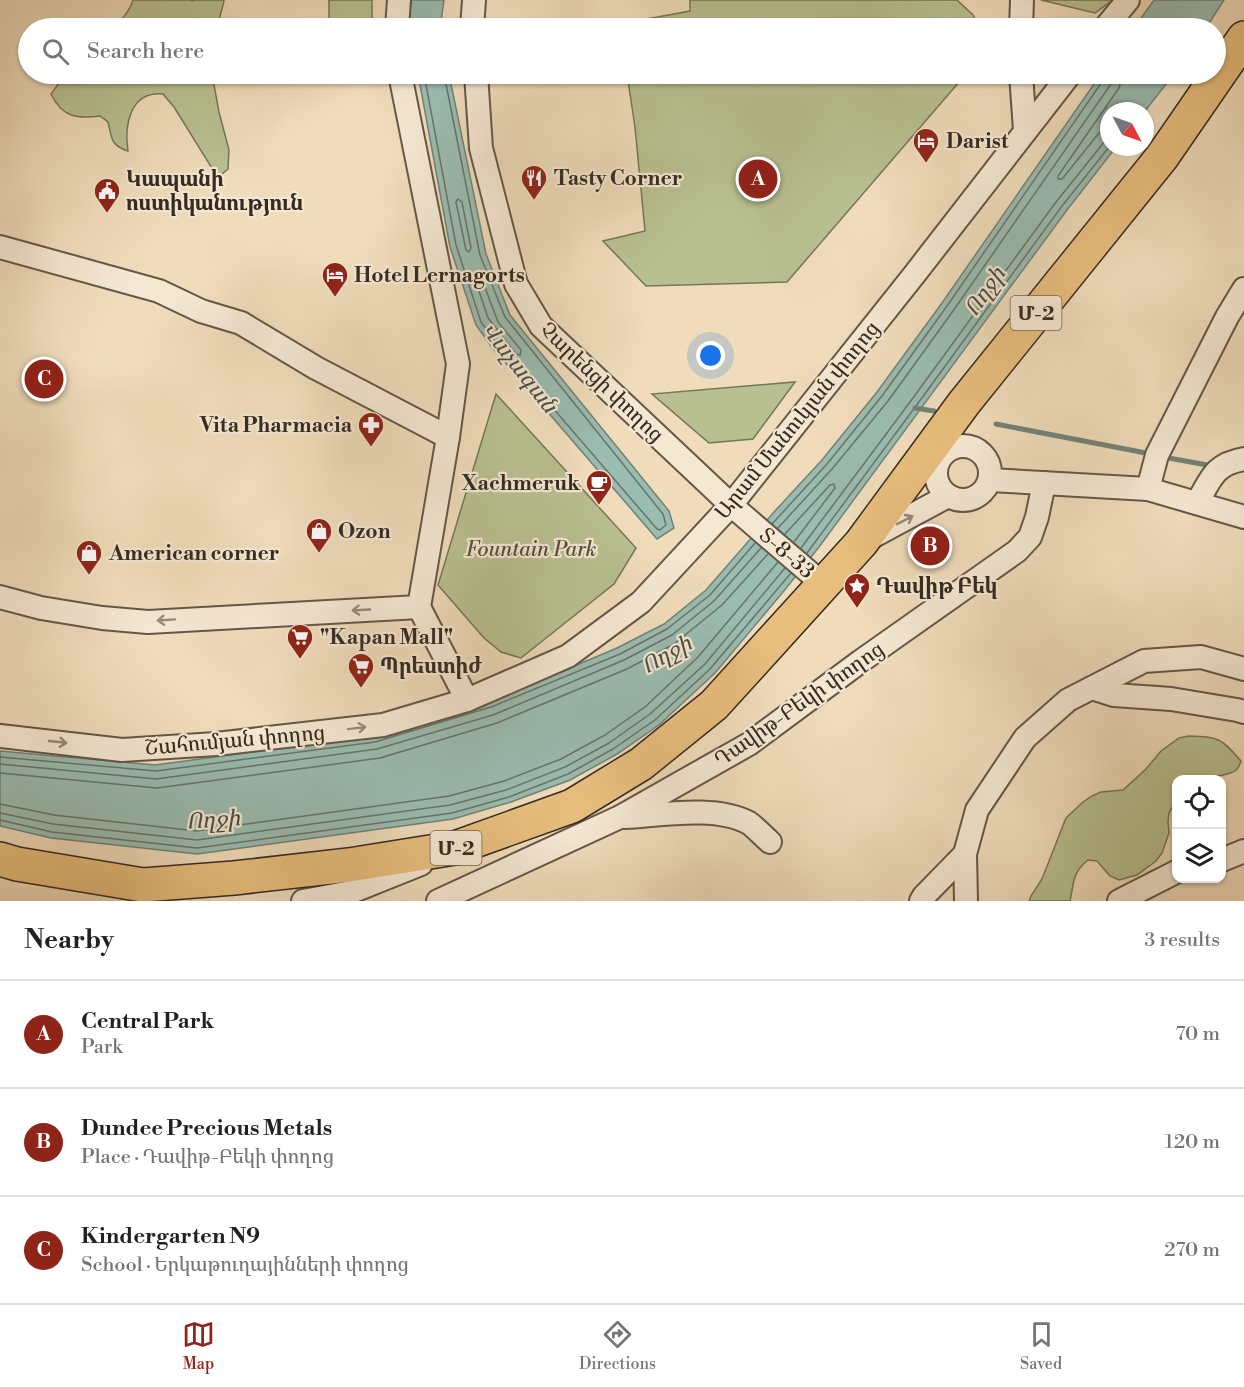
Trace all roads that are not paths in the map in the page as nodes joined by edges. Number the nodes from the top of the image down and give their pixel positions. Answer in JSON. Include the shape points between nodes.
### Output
{"nodes":[{"id":1,"x":399,"y":0,"type":"edge"},
{"id":2,"x":474,"y":0,"type":"edge"},
{"id":3,"x":1022,"y":0,"type":"edge"},
{"id":4,"x":1128,"y":0,"type":"edge"},
{"id":5,"x":398,"y":18,"type":"edge"},
{"id":6,"x":473,"y":18,"type":"edge"},
{"id":7,"x":1021,"y":18,"type":"edge"},
{"id":8,"x":1114,"y":18,"type":"edge"},
{"id":9,"x":1244,"y":38,"type":"edge"},
{"id":10,"x":1226,"y":64,"type":"edge"},
{"id":11,"x":402,"y":84,"type":"edge"},
{"id":12,"x":477,"y":84,"type":"edge"},
{"id":13,"x":1022,"y":84,"type":"edge"},
{"id":14,"x":1062,"y":84,"type":"edge"},
{"id":15,"x":1212,"y":84,"type":"edge"},
{"id":16,"x":1025,"y":130,"type":"junction"},
{"id":17,"x":0,"y":247,"type":"edge"},
{"id":18,"x":1244,"y":289,"type":"edge"},
{"id":19,"x":964,"y":404,"type":"junction"},
{"id":20,"x":448,"y":437,"type":"junction"},
{"id":21,"x":975,"y":448,"type":"junction"},
{"id":22,"x":1244,"y":459,"type":"edge"},
{"id":23,"x":990,"y":480,"type":"junction"},
{"id":24,"x":1044,"y":483,"type":"junction"},
{"id":25,"x":1148,"y":489,"type":"junction"},
{"id":26,"x":948,"y":496,"type":"junction"},
{"id":27,"x":1197,"y":503,"type":"junction"},
{"id":28,"x":731,"y":505,"type":"junction"},
{"id":29,"x":1244,"y":517,"type":"edge"},
{"id":30,"x":750,"y":520,"type":"joint"},
{"id":31,"x":861,"y":543,"type":"junction"},
{"id":32,"x":818,"y":580,"type":"junction"},
{"id":33,"x":0,"y":597,"type":"edge"},
{"id":34,"x":419,"y":607,"type":"junction"},
{"id":35,"x":1244,"y":669,"type":"edge"},
{"id":36,"x":1092,"y":688,"type":"junction"},
{"id":37,"x":467,"y":700,"type":"junction"},
{"id":38,"x":1244,"y":712,"type":"edge"},
{"id":39,"x":0,"y":736,"type":"edge"},
{"id":40,"x":620,"y":817,"type":"junction"},
{"id":41,"x":770,"y":842,"type":"dead end"},
{"id":42,"x":455,"y":848,"type":"junction"},
{"id":43,"x":965,"y":854,"type":"junction"},
{"id":44,"x":1230,"y":856,"type":"edge"},
{"id":45,"x":0,"y":859,"type":"edge"},
{"id":46,"x":1244,"y":872,"type":"edge"},
{"id":47,"x":1172,"y":874,"type":"edge"},
{"id":48,"x":303,"y":901,"type":"edge"},
{"id":49,"x":438,"y":901,"type":"edge"},
{"id":50,"x":921,"y":901,"type":"edge"},
{"id":51,"x":966,"y":901,"type":"edge"},
{"id":52,"x":1119,"y":901,"type":"edge"}],
"edges":[{"from":1,"to":5,"type":"street"},
{"from":2,"to":6,"type":"street"},
{"from":3,"to":7,"type":"street"},
{"from":4,"to":8,"type":"street"},
{"from":9,"to":10,"type":"highway","number":"Մ-2"},
{"from":11,"to":20,"type":"street","via":[[458,364]]},
{"from":12,"to":28,"type":"street","name":"Չարենցի փողոց","number":"Տ-8-33","via":[[481,148],[516,284],[541,326]]},
{"from":13,"to":16,"type":"street"},
{"from":14,"to":16,"type":"street","name":"Արամ Մանուկյան փողոց"},
{"from":15,"to":19,"type":"highway","number":"Մ-2","via":[[1162,157]]},
{"from":16,"to":28,"type":"street","name":"Արամ Մանուկյան փողոց"},
{"from":17,"to":20,"type":"street","via":[[159,291],[201,311],[241,323],[316,368]]},
{"from":18,"to":25,"type":"street","via":[[1157,455]]},
{"from":19,"to":21,"type":"street","via":[[966,435]]},
{"from":19,"to":31,"type":"highway","number":"Մ-2"},
{"from":20,"to":34,"type":"street"},
{"from":21,"to":23,"type":"street","via":[[988,461]]},
{"from":21,"to":26,"type":"street","via":[[948,450],[937,464],[937,482]]},
{"from":22,"to":27,"type":"street","via":[[1220,468]]},
{"from":23,"to":24,"type":"street"},
{"from":23,"to":26,"type":"street","via":[[973,499],[956,500]]},
{"from":24,"to":25,"type":"street"},
{"from":24,"to":40,"type":"street","name":"Դավիթ-Բեկի փողոց","via":[[1030,537],[1017,551],[749,744]]},
{"from":25,"to":27,"type":"street"},
{"from":31,"to":26,"type":"street","one_way":true},
{"from":27,"to":29,"type":"street"},
{"from":28,"to":30,"type":"street","name":"Չարենցի փողոց","number":"Տ-8-33"},
{"from":28,"to":37,"type":"street","name":"Արամ Մանուկյան փողոց","via":[[632,609],[568,656]]},
{"from":30,"to":32,"type":"street","name":"Տ-8-33","number":"Տ-8-33"},
{"from":31,"to":32,"type":"highway","number":"Մ-2"},
{"from":32,"to":42,"type":"highway","number":"Մ-2","via":[[714,705],[641,764],[572,806]]},
{"from":34,"to":33,"type":"street","one_way":true,"via":[[148,622],[41,608]]},
{"from":34,"to":37,"type":"street"},
{"from":35,"to":36,"type":"street","via":[[1202,657],[1144,662]]},
{"from":36,"to":38,"type":"street","via":[[1114,695],[1172,699]]},
{"from":36,"to":43,"type":"street","via":[[1068,700],[1025,738],[976,810]]},
{"from":39,"to":37,"type":"street","name":"Շահումյան փողոց","one_way":true,"via":[[122,750],[216,744],[383,725]]},
{"from":40,"to":41,"type":"street","via":[[718,813],[751,824]]},
{"from":40,"to":49,"type":"street","name":"Դավիթ-Բեկի փողոց"},
{"from":42,"to":45,"type":"highway","number":"Մ-2","via":[[349,865],[143,885]]},
{"from":42,"to":48,"type":"street","via":[[351,892]]},
{"from":43,"to":50,"type":"street"},
{"from":43,"to":51,"type":"street"},
{"from":44,"to":46,"type":"street"},
{"from":47,"to":52,"type":"street"}]}
